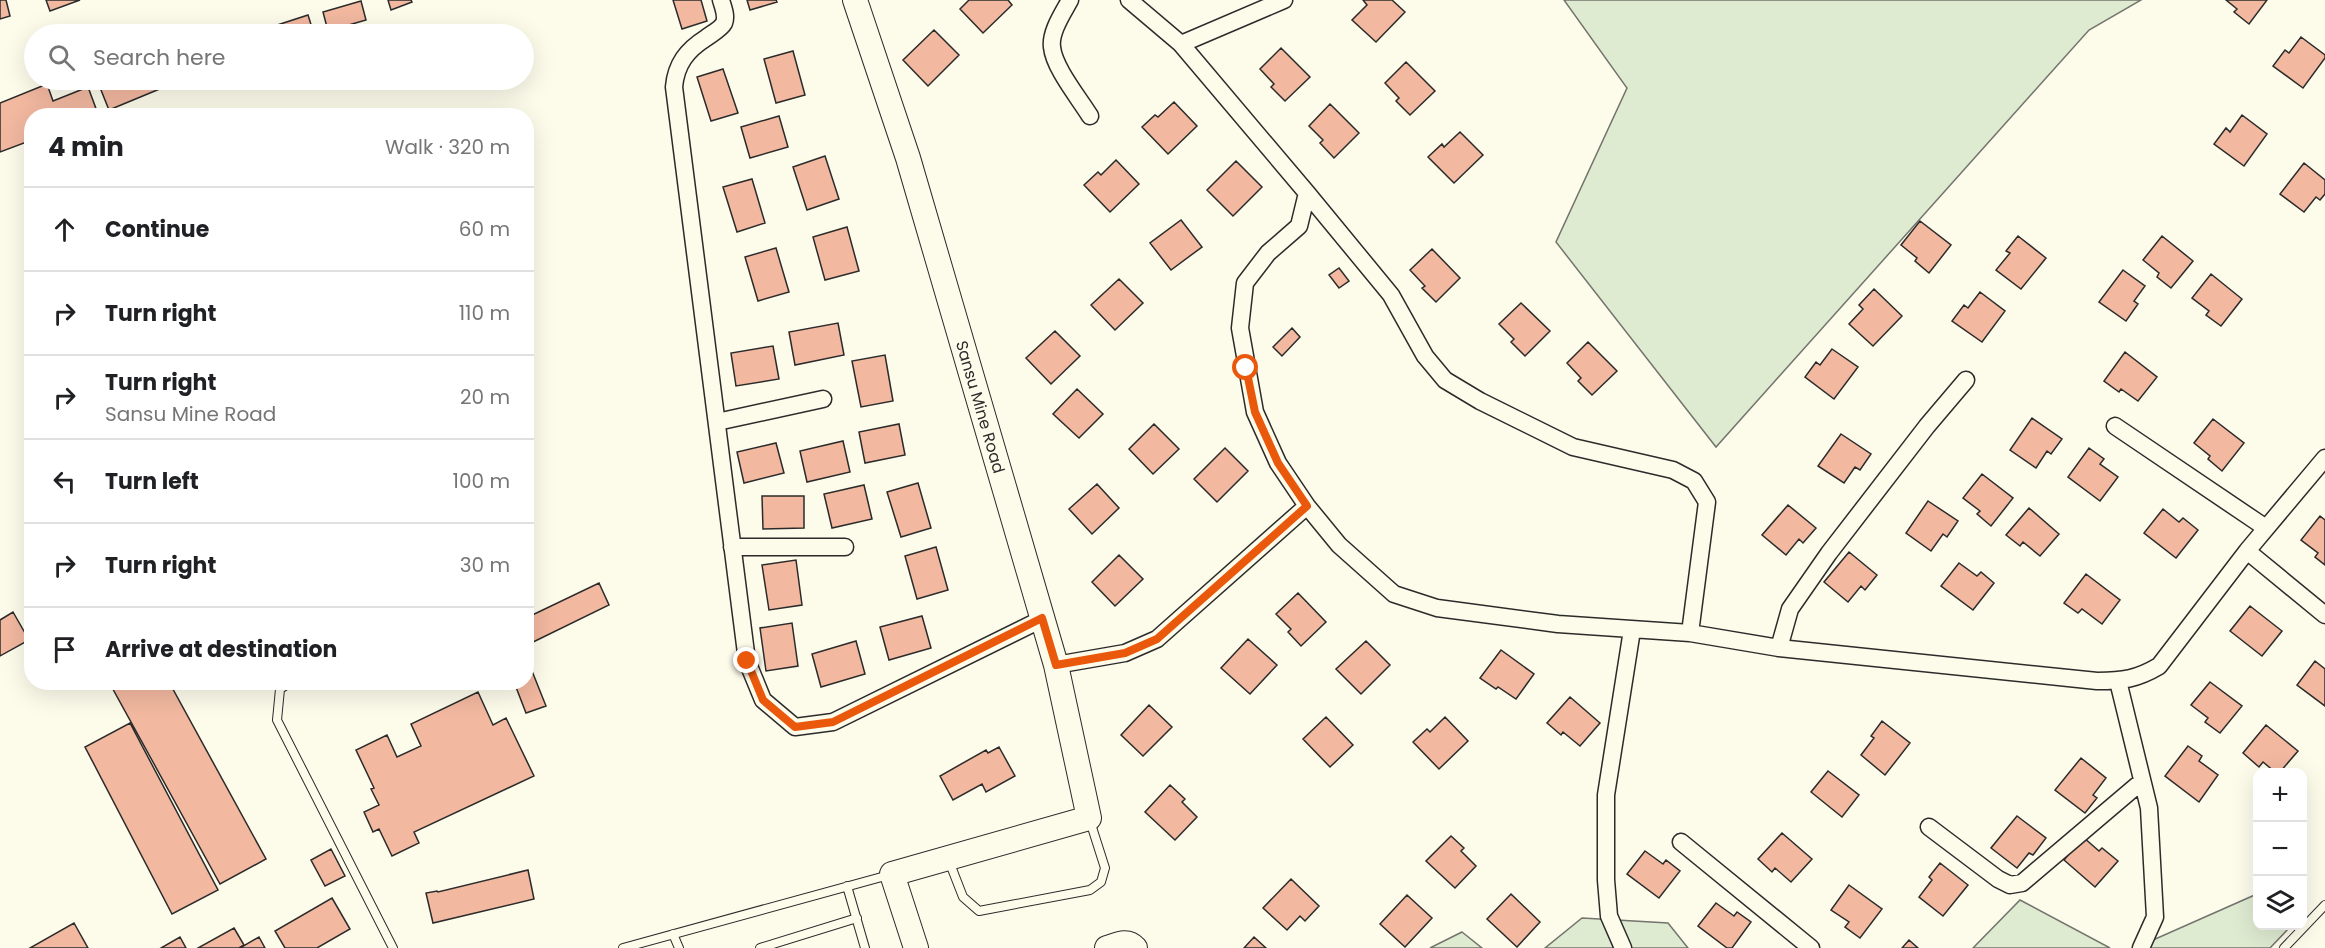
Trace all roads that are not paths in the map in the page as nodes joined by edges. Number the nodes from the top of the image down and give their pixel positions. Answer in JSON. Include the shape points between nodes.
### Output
{"nodes":[{"id":1,"x":721,"y":0,"type":"edge"},
{"id":2,"x":855,"y":0,"type":"edge"},
{"id":3,"x":1070,"y":0,"type":"edge"},
{"id":4,"x":1129,"y":0,"type":"edge"},
{"id":5,"x":1284,"y":0,"type":"edge"},
{"id":6,"x":1181,"y":44,"type":"junction"},
{"id":7,"x":1090,"y":116,"type":"dead end"},
{"id":8,"x":1307,"y":193,"type":"junction"},
{"id":9,"x":1966,"y":380,"type":"dead end"},
{"id":10,"x":823,"y":399,"type":"dead end"},
{"id":11,"x":717,"y":422,"type":"junction"},
{"id":12,"x":2115,"y":426,"type":"dead end"},
{"id":13,"x":2325,"y":458,"type":"edge"},
{"id":14,"x":1307,"y":506,"type":"junction"},
{"id":15,"x":2266,"y":528,"type":"junction"},
{"id":16,"x":732,"y":547,"type":"junction"},
{"id":17,"x":845,"y":547,"type":"dead end"},
{"id":18,"x":2247,"y":551,"type":"junction"},
{"id":19,"x":2325,"y":615,"type":"edge"},
{"id":20,"x":1042,"y":618,"type":"junction"},
{"id":21,"x":1632,"y":630,"type":"junction"},
{"id":22,"x":1689,"y":633,"type":"junction"},
{"id":23,"x":1779,"y":648,"type":"junction"},
{"id":24,"x":1056,"y":665,"type":"junction"},
{"id":25,"x":2118,"y":681,"type":"junction"},
{"id":26,"x":280,"y":690,"type":"edge"},
{"id":27,"x":2141,"y":782,"type":"junction"},
{"id":28,"x":1089,"y":818,"type":"junction"},
{"id":29,"x":1929,"y":827,"type":"dead end"},
{"id":30,"x":1681,"y":842,"type":"dead end"},
{"id":31,"x":948,"y":857,"type":"junction"},
{"id":32,"x":892,"y":874,"type":"junction"},
{"id":33,"x":847,"y":886,"type":"junction"},
{"id":34,"x":2325,"y":904,"type":"edge"},
{"id":35,"x":857,"y":918,"type":"junction"},
{"id":36,"x":673,"y":934,"type":"junction"},
{"id":37,"x":393,"y":948,"type":"edge"},
{"id":38,"x":622,"y":948,"type":"edge"},
{"id":39,"x":679,"y":948,"type":"edge"},
{"id":40,"x":760,"y":948,"type":"edge"},
{"id":41,"x":865,"y":948,"type":"edge"},
{"id":42,"x":916,"y":948,"type":"edge"},
{"id":43,"x":1107,"y":948,"type":"edge"},
{"id":44,"x":1135,"y":948,"type":"edge"},
{"id":45,"x":1623,"y":948,"type":"edge"},
{"id":46,"x":1810,"y":948,"type":"edge"},
{"id":47,"x":2141,"y":948,"type":"edge"},
{"id":48,"x":2284,"y":948,"type":"edge"}],
"edges":[{"from":1,"to":11,"type":"street","via":[[724,23],[684,57],[675,71],[674,87]]},
{"from":2,"to":20,"type":"street","name":"Sansu Mine Road","via":[[908,158]]},
{"from":3,"to":7,"type":"street","via":[[1051,46],[1058,66]]},
{"from":4,"to":6,"type":"street"},
{"from":5,"to":6,"type":"street"},
{"from":6,"to":8,"type":"street"},
{"from":8,"to":14,"type":"street","via":[[1299,226],[1268,253],[1245,283],[1240,328],[1255,412],[1278,463]]},
{"from":8,"to":22,"type":"street","via":[[1391,295],[1425,356],[1445,380],[1573,447],[1673,470],[1694,482],[1707,502]]},
{"from":9,"to":23,"type":"street","via":[[1790,609]]},
{"from":10,"to":11,"type":"street"},
{"from":11,"to":16,"type":"street"},
{"from":12,"to":15,"type":"street"},
{"from":13,"to":15,"type":"street"},
{"from":14,"to":21,"type":"street","via":[[1339,545],[1394,594],[1437,608]]},
{"from":14,"to":24,"type":"street","via":[[1157,639],[1125,653]]},
{"from":15,"to":18,"type":"street"},
{"from":16,"to":17,"type":"street"},
{"from":16,"to":20,"type":"street","via":[[747,661],[763,700],[795,727],[833,722]]},
{"from":18,"to":19,"type":"street"},
{"from":18,"to":25,"type":"street","via":[[2159,666],[2140,677]]},
{"from":20,"to":24,"type":"street","name":"Sansu Mine Road"},
{"from":21,"to":22,"type":"street"},
{"from":21,"to":45,"type":"street","via":[[1606,795],[1606,880],[1610,915]]},
{"from":22,"to":23,"type":"street"},
{"from":23,"to":25,"type":"street"},
{"from":24,"to":28,"type":"street","name":"Sansu Mine Road"},
{"from":25,"to":27,"type":"street"},
{"from":26,"to":37,"type":"lane","via":[[277,720]]},
{"from":27,"to":29,"type":"street","via":[[2022,884],[2010,885],[1998,879]]},
{"from":27,"to":47,"type":"street","via":[[2148,808],[2155,917]]},
{"from":28,"to":31,"type":"street"},
{"from":28,"to":31,"type":"lane","via":[[1105,868],[1101,882],[1090,890],[979,911],[963,897]]},
{"from":30,"to":46,"type":"street"},
{"from":31,"to":32,"type":"street"},
{"from":32,"to":33,"type":"lane"},
{"from":32,"to":42,"type":"street"},
{"from":33,"to":35,"type":"lane"},
{"from":33,"to":36,"type":"lane"},
{"from":34,"to":48,"type":"lane"},
{"from":35,"to":40,"type":"lane"},
{"from":35,"to":41,"type":"lane"},
{"from":36,"to":38,"type":"lane"},
{"from":36,"to":39,"type":"lane"},
{"from":43,"to":44,"type":"street","via":[[1124,942]]}]}
